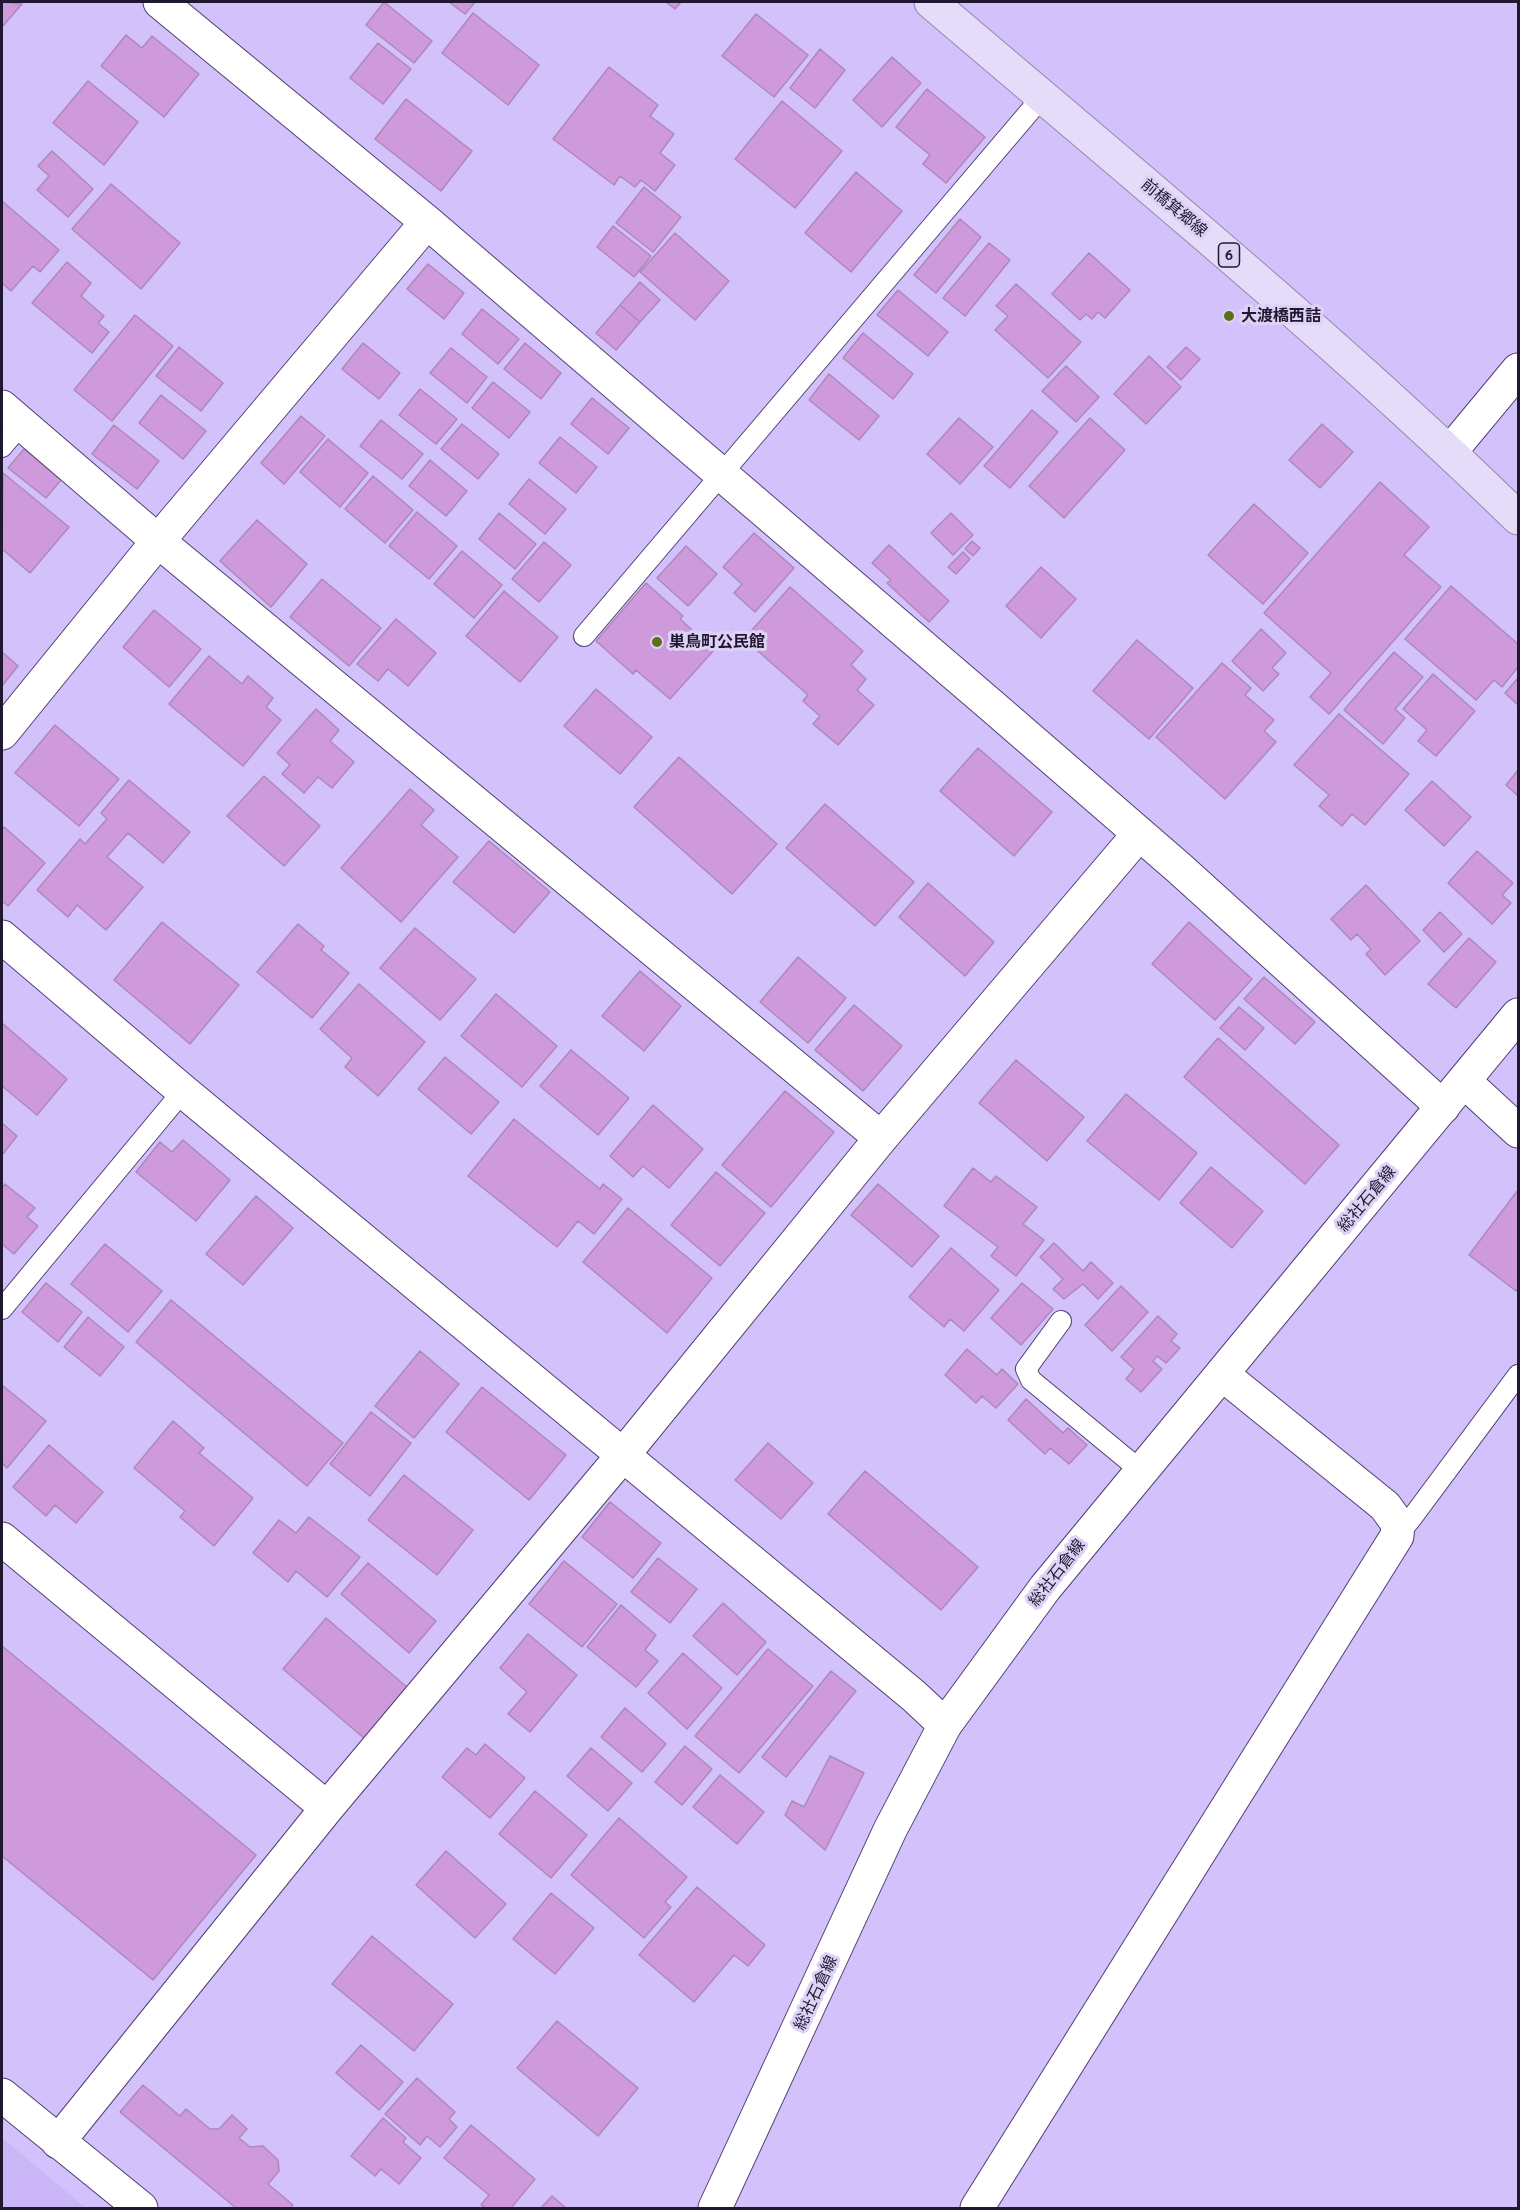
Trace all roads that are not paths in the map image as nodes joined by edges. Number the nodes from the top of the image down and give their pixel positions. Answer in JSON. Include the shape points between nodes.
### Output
{"nodes":[{"id":1,"x":160,"y":2,"type":"edge"},
{"id":2,"x":931,"y":2,"type":"edge"},
{"id":3,"x":1042,"y":97,"type":"junction"},
{"id":4,"x":427,"y":222,"type":"junction"},
{"id":5,"x":1518,"y":370,"type":"edge"},
{"id":6,"x":8,"y":426,"type":"edge"},
{"id":7,"x":1450,"y":452,"type":"junction"},
{"id":8,"x":721,"y":475,"type":"junction"},
{"id":9,"x":1518,"y":518,"type":"edge"},
{"id":10,"x":158,"y":541,"type":"junction"},
{"id":11,"x":584,"y":636,"type":"dead end"},
{"id":12,"x":2,"y":733,"type":"edge"},
{"id":13,"x":1139,"y":834,"type":"junction"},
{"id":14,"x":2,"y":937,"type":"edge"},
{"id":15,"x":1518,"y":1015,"type":"edge"},
{"id":16,"x":1464,"y":1081,"type":"junction"},
{"id":17,"x":183,"y":1091,"type":"junction"},
{"id":18,"x":1443,"y":1107,"type":"junction"},
{"id":19,"x":1518,"y":1131,"type":"edge"},
{"id":20,"x":881,"y":1138,"type":"junction"},
{"id":21,"x":2,"y":1309,"type":"edge"},
{"id":22,"x":1061,"y":1321,"type":"dead end"},
{"id":23,"x":1222,"y":1374,"type":"junction"},
{"id":24,"x":1518,"y":1375,"type":"edge"},
{"id":25,"x":623,"y":1455,"type":"junction"},
{"id":26,"x":1140,"y":1470,"type":"junction"},
{"id":27,"x":1398,"y":1524,"type":"junction"},
{"id":28,"x":2,"y":1539,"type":"edge"},
{"id":29,"x":945,"y":1725,"type":"junction"},
{"id":30,"x":327,"y":1808,"type":"junction"},
{"id":31,"x":2,"y":2096,"type":"edge"},
{"id":32,"x":58,"y":2142,"type":"junction"},
{"id":33,"x":141,"y":2208,"type":"edge"},
{"id":34,"x":715,"y":2208,"type":"edge"},
{"id":35,"x":977,"y":2208,"type":"edge"}],
"edges":[{"from":1,"to":4,"type":"street"},
{"from":2,"to":3,"type":"main road","name":"前橋箕郷線","number":"6"},
{"from":3,"to":7,"type":"main road","name":"前橋箕郷線","number":"6","via":[[1216,243]]},
{"from":3,"to":8,"type":"lane"},
{"from":4,"to":8,"type":"street"},
{"from":4,"to":10,"type":"street"},
{"from":5,"to":7,"type":"street"},
{"from":6,"to":10,"type":"street"},
{"from":7,"to":9,"type":"main road","name":"前橋箕郷線","number":"6"},
{"from":8,"to":11,"type":"lane"},
{"from":8,"to":13,"type":"street"},
{"from":10,"to":12,"type":"street"},
{"from":10,"to":20,"type":"street"},
{"from":13,"to":18,"type":"street"},
{"from":13,"to":20,"type":"street"},
{"from":14,"to":17,"type":"street"},
{"from":15,"to":16,"type":"street","name":"総社石倉線"},
{"from":16,"to":18,"type":"street","name":"総社石倉線"},
{"from":16,"to":19,"type":"street"},
{"from":17,"to":21,"type":"lane"},
{"from":17,"to":25,"type":"street"},
{"from":18,"to":23,"type":"street","name":"総社石倉線"},
{"from":20,"to":25,"type":"street"},
{"from":22,"to":26,"type":"lane","via":[[1026,1370],[1031,1380]]},
{"from":23,"to":26,"type":"street","name":"総社石倉線"},
{"from":23,"to":27,"type":"street","via":[[1365,1487]]},
{"from":24,"to":27,"type":"lane","via":[[1411,1519],[1406,1525]]},
{"from":25,"to":29,"type":"street"},
{"from":25,"to":30,"type":"street"},
{"from":26,"to":29,"type":"street","name":"総社石倉線","via":[[1045,1587]]},
{"from":27,"to":35,"type":"street","via":[[1392,1546]]},
{"from":28,"to":30,"type":"street"},
{"from":29,"to":34,"type":"street","name":"総社石倉線","via":[[890,1830]]},
{"from":30,"to":32,"type":"street"},
{"from":31,"to":32,"type":"street"},
{"from":32,"to":33,"type":"street"}]}
